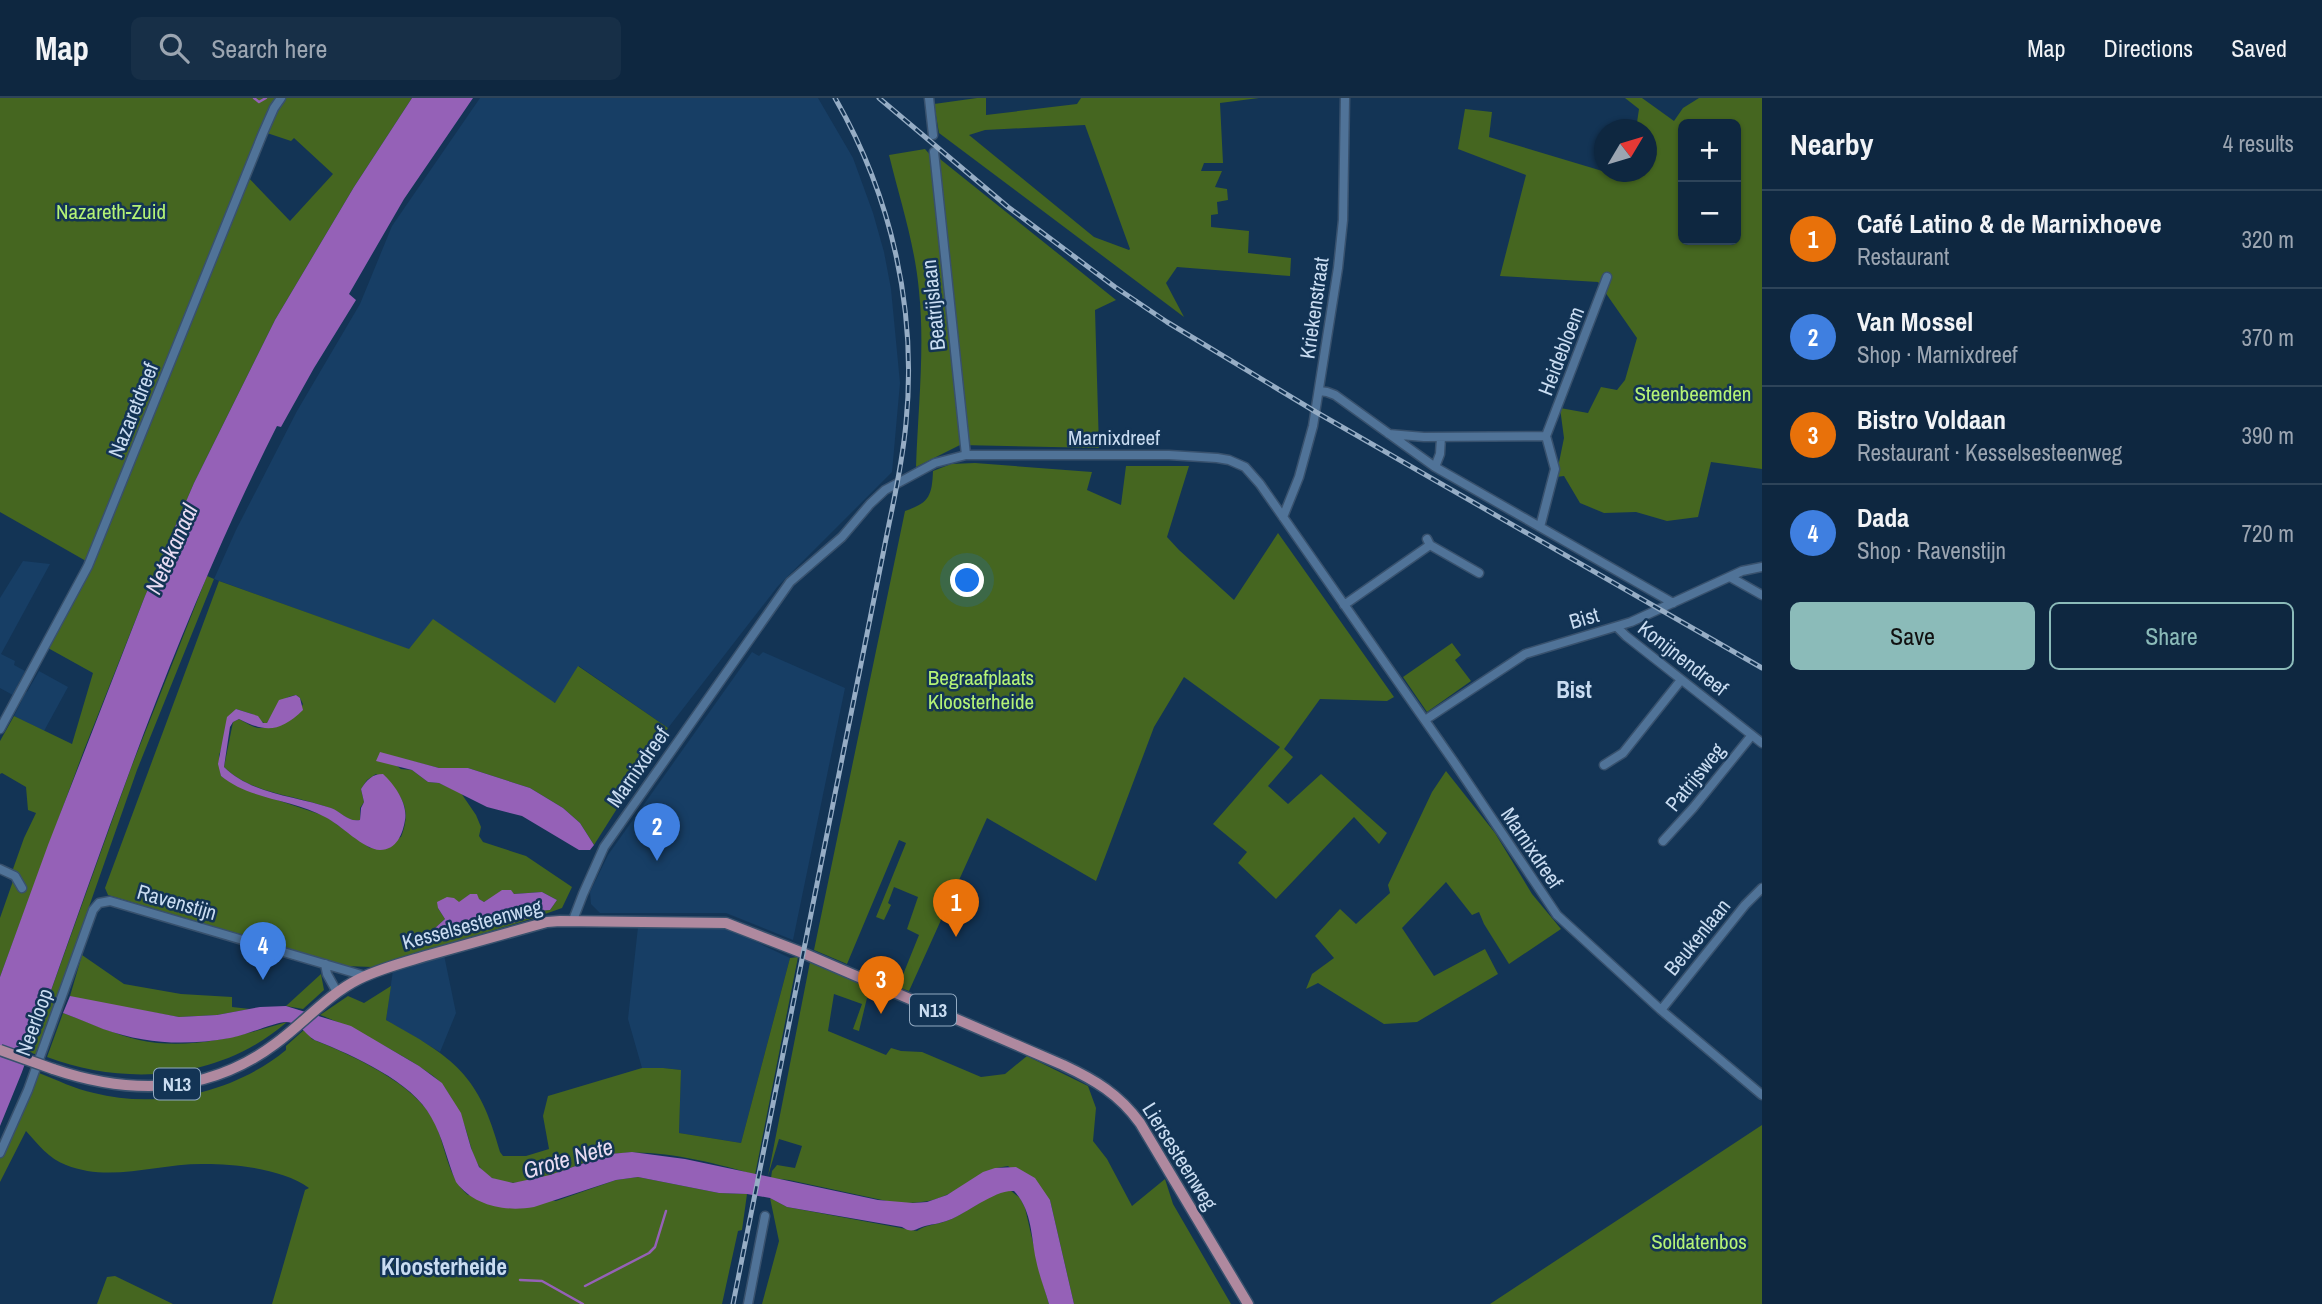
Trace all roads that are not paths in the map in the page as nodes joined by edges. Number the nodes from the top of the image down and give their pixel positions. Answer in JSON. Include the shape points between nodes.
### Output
{"nodes":[{"id":1,"x":281,"y":98,"type":"edge"},
{"id":2,"x":929,"y":98,"type":"edge"},
{"id":3,"x":1345,"y":98,"type":"edge"},
{"id":4,"x":933,"y":135,"type":"dead end"},
{"id":5,"x":934,"y":152,"type":"dead end"},
{"id":6,"x":1606,"y":277,"type":"dead end"},
{"id":7,"x":1319,"y":391,"type":"junction"},
{"id":8,"x":1389,"y":434,"type":"junction"},
{"id":9,"x":1546,"y":436,"type":"junction"},
{"id":10,"x":1441,"y":437,"type":"junction"},
{"id":11,"x":966,"y":455,"type":"junction"},
{"id":12,"x":1435,"y":467,"type":"junction"},
{"id":13,"x":1283,"y":517,"type":"junction"},
{"id":14,"x":1540,"y":527,"type":"junction"},
{"id":15,"x":1762,"y":567,"type":"edge"},
{"id":16,"x":1479,"y":573,"type":"dead end"},
{"id":17,"x":1730,"y":577,"type":"junction"},
{"id":18,"x":1762,"y":595,"type":"edge"},
{"id":19,"x":1673,"y":603,"type":"junction"},
{"id":20,"x":1344,"y":605,"type":"junction"},
{"id":21,"x":1617,"y":627,"type":"junction"},
{"id":22,"x":1681,"y":680,"type":"junction"},
{"id":23,"x":1425,"y":720,"type":"junction"},
{"id":24,"x":0,"y":729,"type":"edge"},
{"id":25,"x":1752,"y":734,"type":"junction"},
{"id":26,"x":1762,"y":743,"type":"edge"},
{"id":27,"x":1604,"y":765,"type":"dead end"},
{"id":28,"x":1663,"y":841,"type":"dead end"},
{"id":29,"x":0,"y":869,"type":"edge"},
{"id":30,"x":22,"y":888,"type":"dead end"},
{"id":31,"x":1762,"y":888,"type":"edge"},
{"id":32,"x":99,"y":903,"type":"joint"},
{"id":33,"x":573,"y":920,"type":"junction"},
{"id":34,"x":325,"y":964,"type":"junction"},
{"id":35,"x":365,"y":976,"type":"junction"},
{"id":36,"x":337,"y":992,"type":"junction"},
{"id":37,"x":1661,"y":1010,"type":"junction"},
{"id":38,"x":0,"y":1050,"type":"edge"},
{"id":39,"x":1049,"y":1060,"type":"joint"},
{"id":40,"x":1762,"y":1095,"type":"edge"},
{"id":41,"x":0,"y":1153,"type":"edge"},
{"id":42,"x":765,"y":1216,"type":"dead end"},
{"id":43,"x":748,"y":1304,"type":"edge"},
{"id":44,"x":1248,"y":1304,"type":"edge"}],
"edges":[{"from":1,"to":24,"type":"street","name":"Nazaretdreef","via":[[88,566]]},
{"from":2,"to":4,"type":"street"},
{"from":3,"to":7,"type":"street","name":"Kriekenstraat","via":[[1343,220]]},
{"from":5,"to":11,"type":"street","name":"Beatrijslaan"},
{"from":6,"to":9,"type":"street","name":"Heidebloem"},
{"from":7,"to":8,"type":"street","via":[[1335,395]]},
{"from":7,"to":13,"type":"street","name":"Kriekenstraat","via":[[1309,446]]},
{"from":8,"to":10,"type":"street"},
{"from":8,"to":12,"type":"street"},
{"from":9,"to":10,"type":"street"},
{"from":9,"to":14,"type":"street","via":[[1555,469]]},
{"from":10,"to":12,"type":"street"},
{"from":11,"to":13,"type":"street","name":"Marnixdreef","via":[[1169,454],[1229,460],[1251,473]]},
{"from":11,"to":33,"type":"street","name":"Marnixdreef","via":[[935,463],[885,490],[842,537],[790,582],[604,848]]},
{"from":12,"to":14,"type":"street"},
{"from":13,"to":20,"type":"street","name":"Marnixdreef"},
{"from":14,"to":19,"type":"street"},
{"from":15,"to":17,"type":"street","name":"Bist"},
{"from":16,"to":20,"type":"street","via":[[1428,542]]},
{"from":17,"to":18,"type":"street"},
{"from":17,"to":19,"type":"street","name":"Bist"},
{"from":19,"to":21,"type":"street","name":"Bist"},
{"from":20,"to":23,"type":"street","name":"Marnixdreef"},
{"from":21,"to":22,"type":"street","name":"Konijnendreef"},
{"from":21,"to":23,"type":"street","name":"Bist","via":[[1525,654]]},
{"from":22,"to":25,"type":"street","name":"Konijnendreef"},
{"from":22,"to":27,"type":"street","via":[[1623,753]]},
{"from":23,"to":37,"type":"street","name":"Marnixdreef","via":[[1551,906]]},
{"from":25,"to":26,"type":"street","name":"Konijnendreef"},
{"from":25,"to":28,"type":"street","name":"Patrijsweg"},
{"from":29,"to":30,"type":"street","via":[[15,876]]},
{"from":31,"to":37,"type":"street","name":"Beukenlaan"},
{"from":32,"to":34,"type":"street","name":"Ravenstijn","via":[[110,901]]},
{"from":32,"to":41,"type":"street","name":"Neerloop"},
{"from":33,"to":35,"type":"main road","name":"Kesselsesteenweg","number":"N13","via":[[547,922]]},
{"from":33,"to":39,"type":"main road","name":"Kesselsesteenweg","number":"N13","via":[[726,923]]},
{"from":34,"to":35,"type":"street","name":"Ravenstijn"},
{"from":34,"to":36,"type":"street"},
{"from":35,"to":36,"type":"main road","name":"Kesselsesteenweg","number":"N13"},
{"from":36,"to":38,"type":"main road","name":"Kesselsesteenweg","number":"N13","bridge":true,"via":[[248,1061],[180,1084],[126,1087],[100,1083]]},
{"from":37,"to":40,"type":"street","name":"Marnixdreef"},
{"from":39,"to":44,"type":"main road","name":"Liersesteenweg","number":"N13","via":[[1100,1083],[1129,1109]]},
{"from":42,"to":43,"type":"street"}]}
